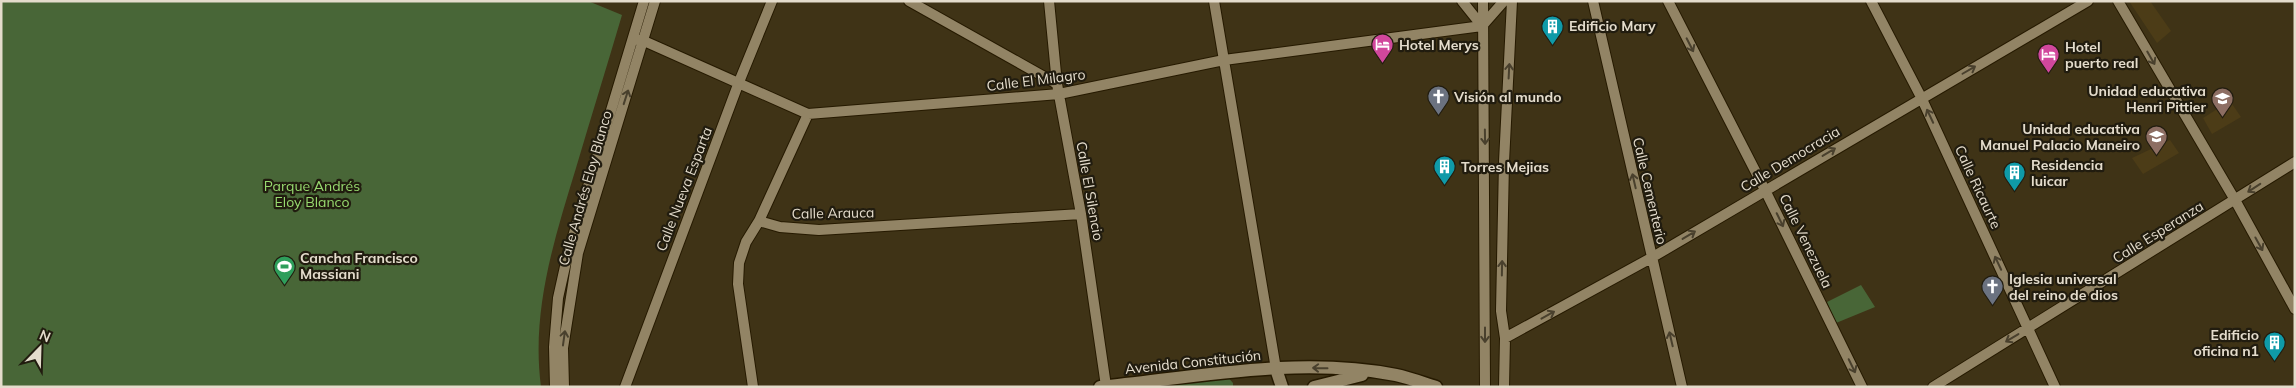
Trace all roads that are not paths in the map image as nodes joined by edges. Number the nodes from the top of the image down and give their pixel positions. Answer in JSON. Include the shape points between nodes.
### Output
{"nodes":[{"id":1,"x":644,"y":1,"type":"edge"},
{"id":2,"x":655,"y":1,"type":"edge"},
{"id":3,"x":772,"y":1,"type":"edge"},
{"id":4,"x":909,"y":1,"type":"edge"},
{"id":5,"x":1049,"y":1,"type":"edge"},
{"id":6,"x":1214,"y":1,"type":"edge"},
{"id":7,"x":1462,"y":1,"type":"edge"},
{"id":8,"x":1483,"y":1,"type":"edge"},
{"id":9,"x":1504,"y":1,"type":"edge"},
{"id":10,"x":1512,"y":1,"type":"edge"},
{"id":11,"x":1592,"y":1,"type":"edge"},
{"id":12,"x":1668,"y":1,"type":"edge"},
{"id":13,"x":1871,"y":1,"type":"edge"},
{"id":14,"x":2088,"y":1,"type":"edge"},
{"id":15,"x":2118,"y":1,"type":"edge"},
{"id":16,"x":1482,"y":26,"type":"junction"},
{"id":17,"x":639,"y":40,"type":"junction"},
{"id":18,"x":1224,"y":60,"type":"junction"},
{"id":19,"x":739,"y":82,"type":"junction"},
{"id":20,"x":1058,"y":89,"type":"junction"},
{"id":21,"x":1921,"y":98,"type":"junction"},
{"id":22,"x":808,"y":114,"type":"junction"},
{"id":23,"x":2295,"y":162,"type":"edge"},
{"id":24,"x":595,"y":180,"type":"junction"},
{"id":25,"x":1765,"y":190,"type":"junction"},
{"id":26,"x":2235,"y":200,"type":"junction"},
{"id":27,"x":1081,"y":214,"type":"junction"},
{"id":28,"x":759,"y":221,"type":"junction"},
{"id":29,"x":1651,"y":258,"type":"junction"},
{"id":30,"x":2295,"y":309,"type":"edge"},
{"id":31,"x":2028,"y":328,"type":"junction"},
{"id":32,"x":1505,"y":338,"type":"junction"},
{"id":33,"x":1276,"y":369,"type":"junction"},
{"id":34,"x":1374,"y":372,"type":"junction"},
{"id":35,"x":1397,"y":375,"type":"junction"},
{"id":36,"x":1106,"y":386,"type":"edge"},
{"id":37,"x":556,"y":387,"type":"edge"},
{"id":38,"x":564,"y":387,"type":"edge"},
{"id":39,"x":625,"y":387,"type":"edge"},
{"id":40,"x":753,"y":387,"type":"edge"},
{"id":41,"x":1100,"y":387,"type":"edge"},
{"id":42,"x":1274,"y":387,"type":"edge"},
{"id":43,"x":1282,"y":387,"type":"edge"},
{"id":44,"x":1314,"y":387,"type":"edge"},
{"id":45,"x":1409,"y":387,"type":"edge"},
{"id":46,"x":1436,"y":387,"type":"edge"},
{"id":47,"x":1485,"y":387,"type":"edge"},
{"id":48,"x":1504,"y":387,"type":"edge"},
{"id":49,"x":1682,"y":387,"type":"edge"},
{"id":50,"x":1862,"y":387,"type":"edge"},
{"id":51,"x":1933,"y":387,"type":"edge"},
{"id":52,"x":2055,"y":387,"type":"edge"}],
"edges":[{"from":1,"to":17,"type":"street","name":"Calle Andrés Eloy Blanco"},
{"from":2,"to":17,"type":"street","name":"Calle Andrés Eloy Blanco"},
{"from":3,"to":19,"type":"street","name":"Calle Nueva Esparta"},
{"from":4,"to":20,"type":"street"},
{"from":5,"to":20,"type":"street","name":"Calle El Silencio"},
{"from":6,"to":18,"type":"street"},
{"from":7,"to":16,"type":"street"},
{"from":8,"to":16,"type":"street"},
{"from":9,"to":16,"type":"street"},
{"from":32,"to":10,"type":"street","one_way":true,"via":[[1501,311],[1504,162]]},
{"from":29,"to":11,"type":"street","name":"Calle Cementerio","one_way":true},
{"from":12,"to":25,"type":"street","name":"Calle Venezuela","one_way":true},
{"from":13,"to":21,"type":"street","name":"Calle Ricaurte"},
{"from":21,"to":14,"type":"street","name":"Calle Democracia","one_way":true},
{"from":15,"to":26,"type":"street","one_way":true},
{"from":16,"to":18,"type":"street","name":"Calle El Milagro"},
{"from":16,"to":47,"type":"street","one_way":true},
{"from":17,"to":19,"type":"street","name":"Calle El Milagro"},
{"from":17,"to":24,"type":"street","name":"Calle Andrés Eloy Blanco"},
{"from":18,"to":20,"type":"street","name":"Calle El Milagro"},
{"from":18,"to":33,"type":"street"},
{"from":19,"to":22,"type":"street","name":"Calle El Milagro"},
{"from":19,"to":39,"type":"street","name":"Calle Nueva Esparta"},
{"from":20,"to":22,"type":"street","name":"Calle El Milagro"},
{"from":20,"to":27,"type":"street","name":"Calle El Silencio"},
{"from":25,"to":21,"type":"street","name":"Calle Democracia","one_way":true},
{"from":31,"to":21,"type":"street","name":"Calle Ricaurte","one_way":true},
{"from":22,"to":28,"type":"street"},
{"from":23,"to":26,"type":"street","name":"Calle Esperanza","one_way":true},
{"from":24,"to":37,"type":"street","name":"Calle Andrés Eloy Blanco","via":[[568,253],[558,298],[554,347]]},
{"from":38,"to":24,"type":"street","name":"Calle Andrés Eloy Blanco","one_way":true,"via":[[563,348],[570,296]]},
{"from":29,"to":25,"type":"street","name":"Calle Democracia","one_way":true},
{"from":25,"to":50,"type":"street","name":"Calle Venezuela","one_way":true},
{"from":26,"to":30,"type":"street","one_way":true},
{"from":26,"to":31,"type":"street","name":"Calle Esperanza"},
{"from":27,"to":28,"type":"street","name":"Calle Arauca","via":[[819,230],[780,227]]},
{"from":27,"to":36,"type":"street","name":"Calle El Silencio"},
{"from":28,"to":40,"type":"street","via":[[746,242],[739,263],[738,284]]},
{"from":32,"to":29,"type":"street","name":"Calle Democracia","one_way":true},
{"from":49,"to":29,"type":"street","name":"Calle Cementerio","one_way":true},
{"from":31,"to":51,"type":"street","name":"Calle Esperanza","one_way":true},
{"from":31,"to":52,"type":"street","name":"Calle Ricaurte"},
{"from":32,"to":48,"type":"street"},
{"from":34,"to":33,"type":"main road","name":"Avenida Constitución","one_way":true},
{"from":33,"to":36,"type":"main road","name":"Avenida Constitución","via":[[1224,371]]},
{"from":33,"to":42,"type":"main road"},
{"from":33,"to":43,"type":"main road"},
{"from":34,"to":35,"type":"main road","name":"Avenida Constitución"},
{"from":34,"to":44,"type":"main road"},
{"from":35,"to":45,"type":"main road"},
{"from":35,"to":46,"type":"main road","name":"Avenida Constitución"},
{"from":36,"to":41,"type":"main road","name":"Avenida Constitución"}]}
